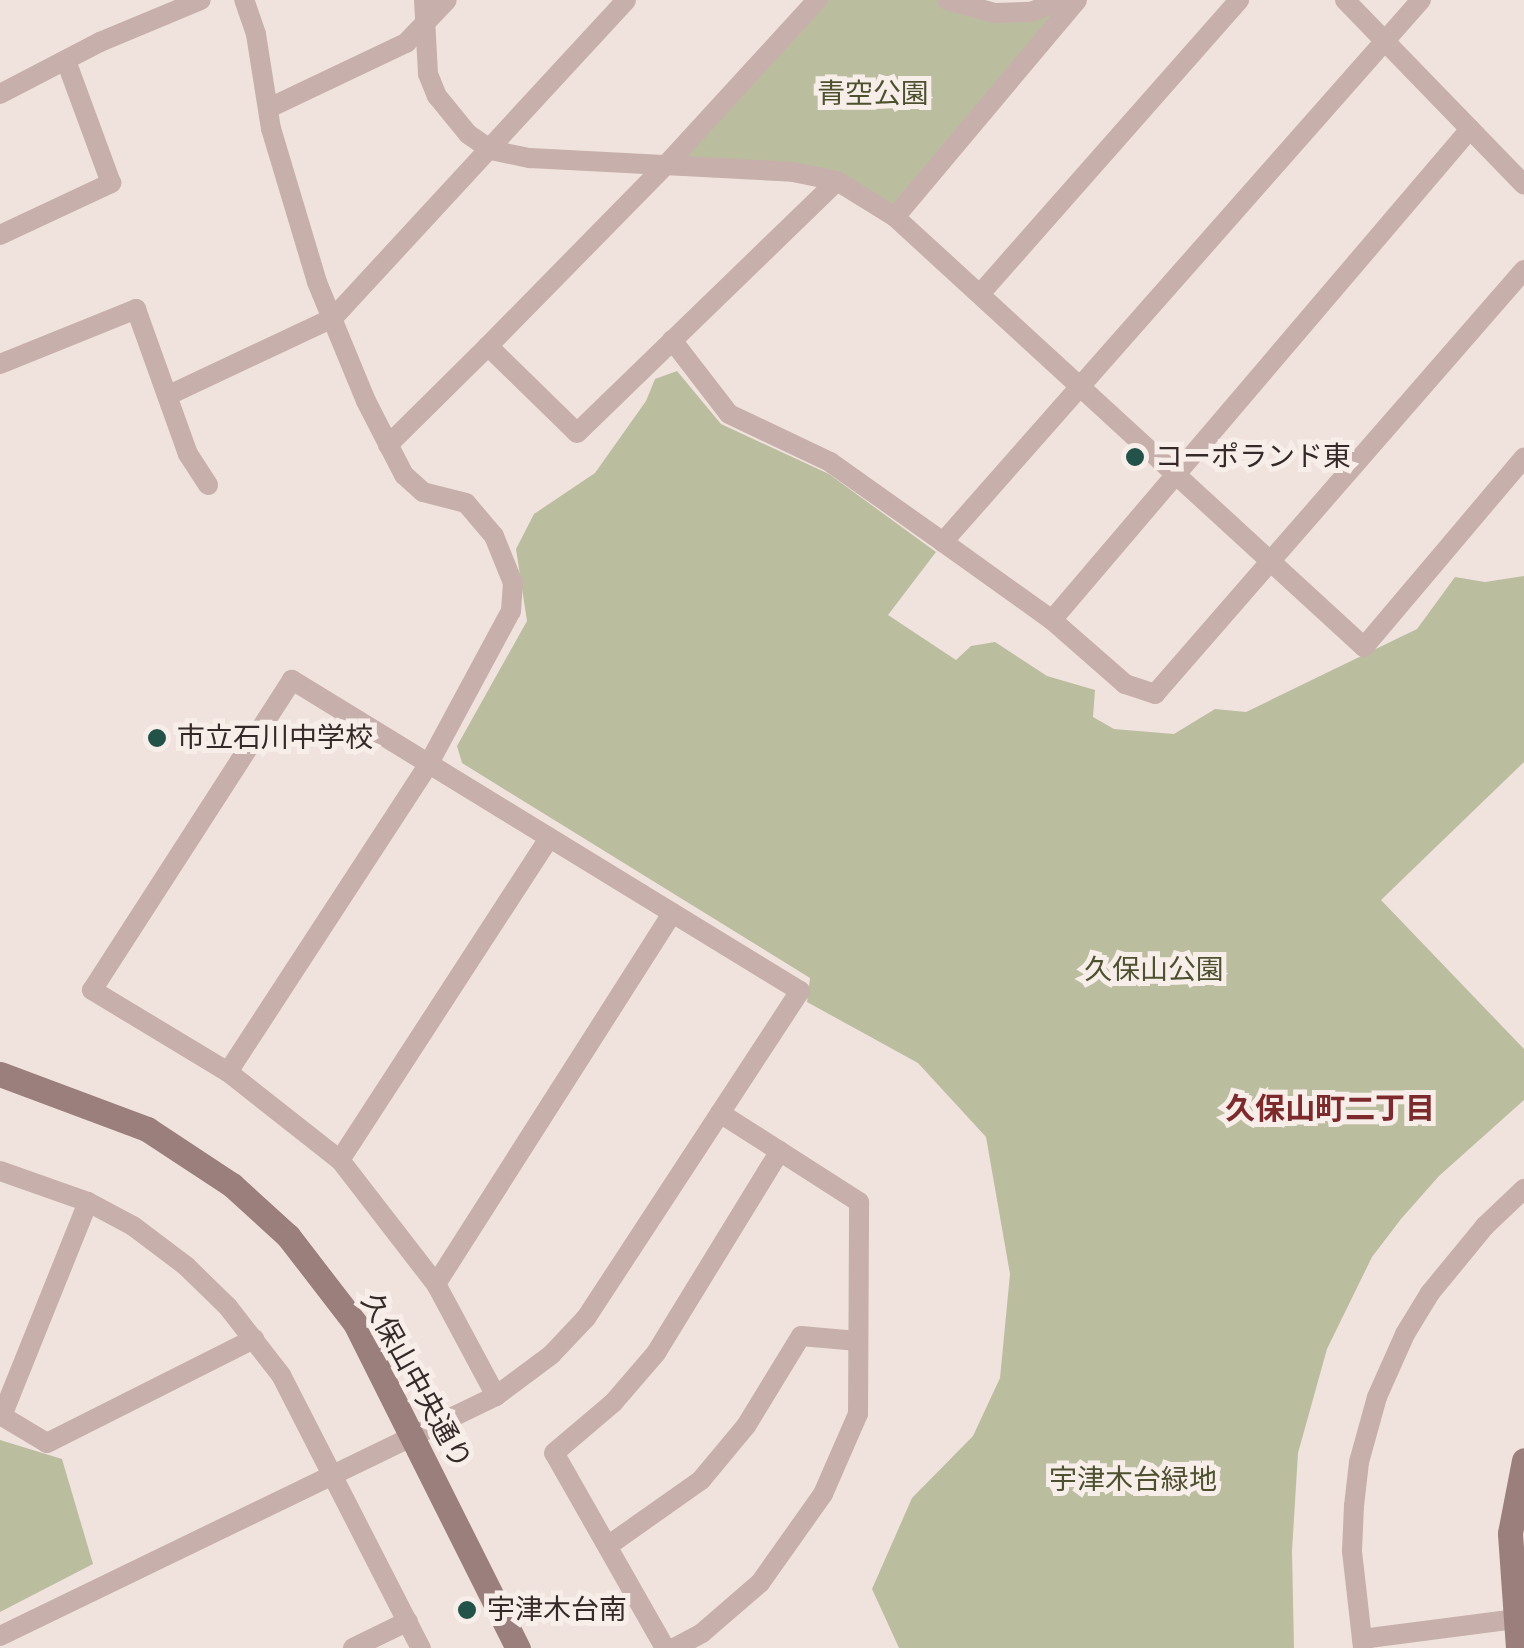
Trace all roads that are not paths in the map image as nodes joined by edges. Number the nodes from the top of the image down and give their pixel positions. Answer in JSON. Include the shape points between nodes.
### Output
{"nodes":[{"id":1,"x":202,"y":0,"type":"edge"},
{"id":2,"x":244,"y":0,"type":"edge"},
{"id":3,"x":424,"y":0,"type":"edge"},
{"id":4,"x":447,"y":0,"type":"edge"},
{"id":5,"x":626,"y":0,"type":"edge"},
{"id":6,"x":818,"y":0,"type":"edge"},
{"id":7,"x":1061,"y":0,"type":"edge"},
{"id":8,"x":1076,"y":0,"type":"edge"},
{"id":9,"x":1239,"y":0,"type":"edge"},
{"id":10,"x":1345,"y":0,"type":"edge"},
{"id":11,"x":1420,"y":0,"type":"edge"},
{"id":12,"x":958,"y":2,"type":"edge"},
{"id":13,"x":423,"y":25,"type":"junction"},
{"id":14,"x":1386,"y":42,"type":"junction"},
{"id":15,"x":66,"y":61,"type":"junction"},
{"id":16,"x":0,"y":94,"type":"edge"},
{"id":17,"x":268,"y":108,"type":"junction"},
{"id":18,"x":1470,"y":129,"type":"junction"},
{"id":19,"x":491,"y":150,"type":"junction"},
{"id":20,"x":666,"y":165,"type":"junction"},
{"id":21,"x":837,"y":181,"type":"junction"},
{"id":22,"x":1524,"y":185,"type":"edge"},
{"id":23,"x":895,"y":217,"type":"junction"},
{"id":24,"x":0,"y":235,"type":"edge"},
{"id":25,"x":1524,"y":270,"type":"edge"},
{"id":26,"x":980,"y":294,"type":"junction"},
{"id":27,"x":332,"y":318,"type":"junction"},
{"id":28,"x":672,"y":340,"type":"junction"},
{"id":29,"x":488,"y":346,"type":"junction"},
{"id":30,"x":0,"y":364,"type":"edge"},
{"id":31,"x":1080,"y":386,"type":"junction"},
{"id":32,"x":169,"y":395,"type":"junction"},
{"id":33,"x":388,"y":445,"type":"junction"},
{"id":34,"x":1524,"y":458,"type":"edge"},
{"id":35,"x":1176,"y":474,"type":"junction"},
{"id":36,"x":208,"y":485,"type":"dead end"},
{"id":37,"x":943,"y":542,"type":"junction"},
{"id":38,"x":1271,"y":561,"type":"junction"},
{"id":39,"x":1052,"y":620,"type":"junction"},
{"id":40,"x":428,"y":765,"type":"junction"},
{"id":41,"x":548,"y":838,"type":"junction"},
{"id":42,"x":672,"y":913,"type":"junction"},
{"id":43,"x":228,"y":1072,"type":"junction"},
{"id":44,"x":0,"y":1074,"type":"edge"},
{"id":45,"x":720,"y":1113,"type":"junction"},
{"id":46,"x":780,"y":1151,"type":"junction"},
{"id":47,"x":340,"y":1160,"type":"junction"},
{"id":48,"x":0,"y":1171,"type":"edge"},
{"id":49,"x":1524,"y":1189,"type":"edge"},
{"id":50,"x":88,"y":1202,"type":"junction"},
{"id":51,"x":436,"y":1284,"type":"junction"},
{"id":52,"x":254,"y":1340,"type":"junction"},
{"id":53,"x":858,"y":1341,"type":"junction"},
{"id":54,"x":496,"y":1396,"type":"junction"},
{"id":55,"x":415,"y":1435,"type":"junction"},
{"id":56,"x":1524,"y":1460,"type":"edge"},
{"id":57,"x":334,"y":1474,"type":"junction"},
{"id":58,"x":609,"y":1545,"type":"junction"},
{"id":59,"x":1520,"y":1614,"type":"edge"},
{"id":60,"x":408,"y":1622,"type":"junction"},
{"id":61,"x":0,"y":1636,"type":"edge"},
{"id":62,"x":1362,"y":1644,"type":"edge"},
{"id":63,"x":353,"y":1648,"type":"edge"},
{"id":64,"x":421,"y":1648,"type":"edge"},
{"id":65,"x":518,"y":1648,"type":"edge"},
{"id":66,"x":665,"y":1648,"type":"edge"},
{"id":67,"x":674,"y":1648,"type":"edge"},
{"id":68,"x":1518,"y":1648,"type":"edge"}],
"edges":[{"from":1,"to":15,"type":"street"},
{"from":2,"to":17,"type":"street"},
{"from":3,"to":13,"type":"street"},
{"from":4,"to":13,"type":"street"},
{"from":5,"to":19,"type":"street"},
{"from":6,"to":20,"type":"street"},
{"from":7,"to":12,"type":"street","via":[[1032,12],[995,13]]},
{"from":8,"to":23,"type":"street"},
{"from":9,"to":26,"type":"street"},
{"from":10,"to":14,"type":"street"},
{"from":11,"to":14,"type":"street"},
{"from":13,"to":17,"type":"street","via":[[406,42]]},
{"from":13,"to":19,"type":"street","via":[[437,96]]},
{"from":14,"to":18,"type":"street"},
{"from":14,"to":31,"type":"street"},
{"from":15,"to":16,"type":"street"},
{"from":15,"to":24,"type":"street","via":[[112,183]]},
{"from":17,"to":27,"type":"street"},
{"from":18,"to":22,"type":"street"},
{"from":18,"to":35,"type":"street"},
{"from":19,"to":20,"type":"street"},
{"from":19,"to":27,"type":"street"},
{"from":20,"to":21,"type":"street"},
{"from":20,"to":29,"type":"street"},
{"from":21,"to":23,"type":"street"},
{"from":21,"to":28,"type":"street"},
{"from":23,"to":26,"type":"street"},
{"from":25,"to":38,"type":"street"},
{"from":26,"to":31,"type":"street"},
{"from":27,"to":32,"type":"street"},
{"from":27,"to":33,"type":"street"},
{"from":28,"to":29,"type":"street","via":[[577,433]]},
{"from":28,"to":37,"type":"street","via":[[729,414],[830,462]]},
{"from":29,"to":33,"type":"street"},
{"from":30,"to":32,"type":"street","via":[[136,309]]},
{"from":31,"to":35,"type":"street"},
{"from":31,"to":37,"type":"street"},
{"from":32,"to":36,"type":"street","via":[[188,454]]},
{"from":33,"to":40,"type":"street","via":[[404,475],[423,492],[466,503],[494,536],[513,583],[510,611]]},
{"from":34,"to":38,"type":"street","via":[[1364,647]]},
{"from":35,"to":38,"type":"street"},
{"from":35,"to":39,"type":"street"},
{"from":37,"to":39,"type":"street"},
{"from":38,"to":39,"type":"street","via":[[1155,694],[1125,684]]},
{"from":40,"to":41,"type":"street"},
{"from":40,"to":43,"type":"street"},
{"from":40,"to":43,"type":"street","via":[[292,680],[271,712],[92,990]]},
{"from":41,"to":42,"type":"street"},
{"from":41,"to":47,"type":"street"},
{"from":42,"to":45,"type":"street","via":[[800,991]]},
{"from":42,"to":51,"type":"street"},
{"from":43,"to":47,"type":"street"},
{"from":44,"to":55,"type":"street","name":"久保山中央通り","via":[[147,1129],[232,1185],[288,1236],[356,1322]]},
{"from":45,"to":46,"type":"street"},
{"from":45,"to":54,"type":"street","via":[[586,1318]]},
{"from":46,"to":53,"type":"street","via":[[859,1202]]},
{"from":46,"to":58,"type":"street","via":[[656,1353],[554,1453]]},
{"from":47,"to":51,"type":"street"},
{"from":48,"to":50,"type":"street"},
{"from":49,"to":62,"type":"street","via":[[1430,1293],[1377,1397],[1354,1506]]},
{"from":50,"to":52,"type":"street","via":[[186,1266]]},
{"from":50,"to":52,"type":"street","via":[[2,1416],[47,1443]]},
{"from":51,"to":54,"type":"street"},
{"from":52,"to":57,"type":"street","via":[[281,1375]]},
{"from":53,"to":58,"type":"street","via":[[801,1336],[746,1426],[701,1480]]},
{"from":53,"to":67,"type":"street","via":[[858,1414],[823,1494],[760,1584]]},
{"from":54,"to":55,"type":"street"},
{"from":55,"to":57,"type":"street"},
{"from":55,"to":65,"type":"street","name":"久保山中央通り"},
{"from":56,"to":59,"type":"street","via":[[1510,1533]]},
{"from":57,"to":60,"type":"street"},
{"from":57,"to":61,"type":"street"},
{"from":58,"to":66,"type":"street"},
{"from":59,"to":62,"type":"street"},
{"from":59,"to":68,"type":"street"},
{"from":60,"to":63,"type":"street"},
{"from":60,"to":64,"type":"street"}]}
